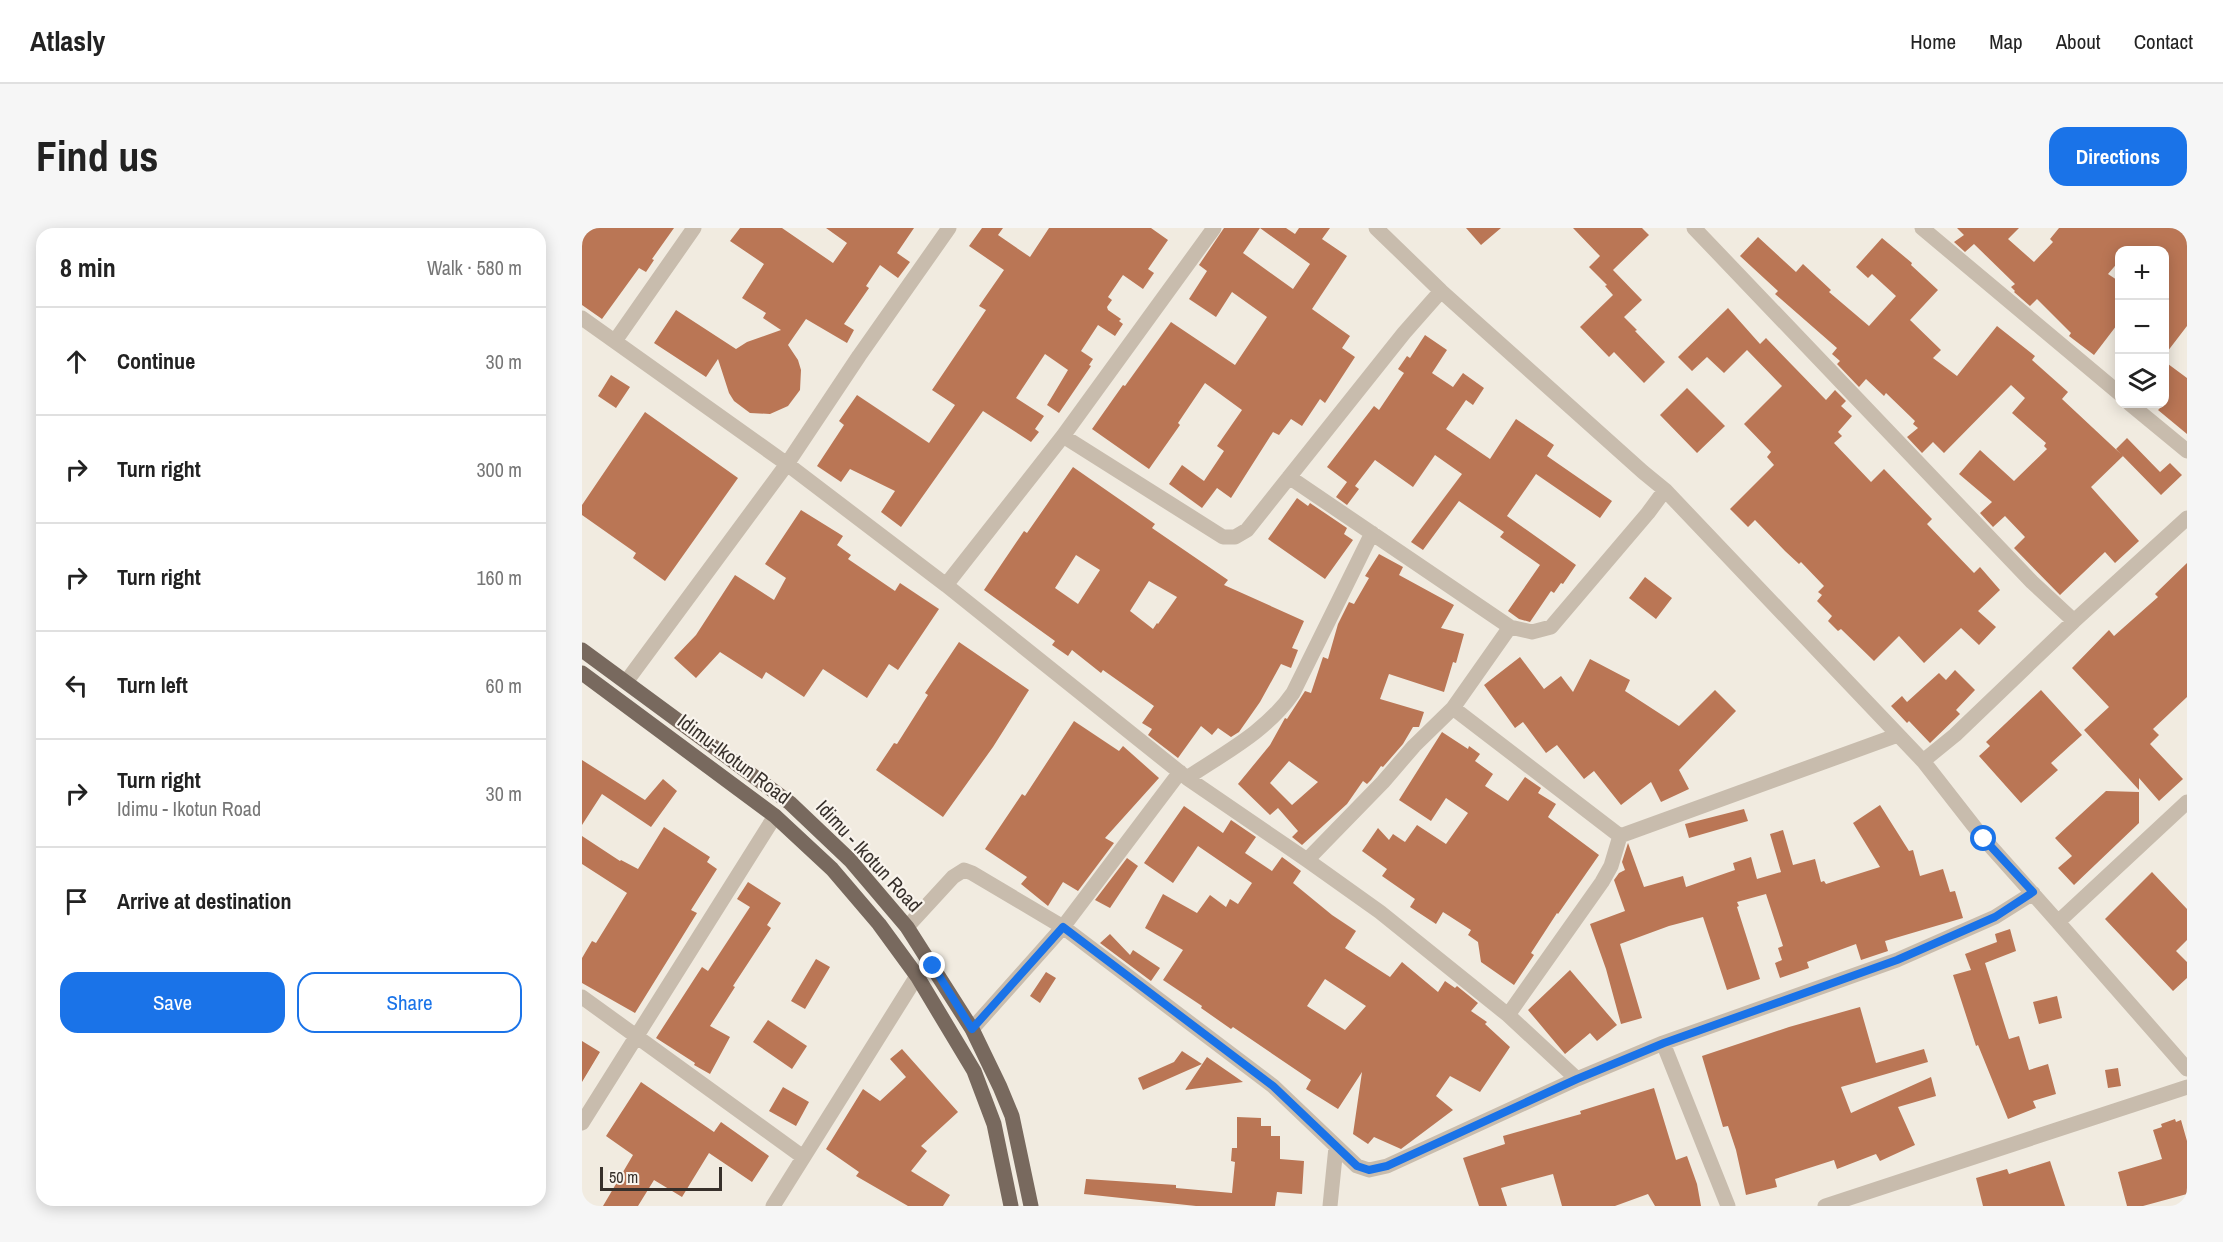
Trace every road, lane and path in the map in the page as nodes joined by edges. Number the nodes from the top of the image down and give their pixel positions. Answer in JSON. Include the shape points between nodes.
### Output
{"nodes":[{"id":1,"x":694,"y":228,"type":"edge"},
{"id":2,"x":949,"y":228,"type":"edge"},
{"id":3,"x":1214,"y":228,"type":"edge"},
{"id":4,"x":1376,"y":228,"type":"edge"},
{"id":5,"x":1694,"y":228,"type":"edge"},
{"id":6,"x":1922,"y":228,"type":"edge"},
{"id":7,"x":1441,"y":291,"type":"junction"},
{"id":8,"x":582,"y":318,"type":"edge"},
{"id":9,"x":615,"y":341,"type":"junction"},
{"id":10,"x":2115,"y":390,"type":"edge"},
{"id":11,"x":2135,"y":408,"type":"edge"},
{"id":12,"x":1064,"y":436,"type":"junction"},
{"id":13,"x":2187,"y":451,"type":"edge"},
{"id":14,"x":787,"y":464,"type":"junction"},
{"id":15,"x":1289,"y":477,"type":"junction"},
{"id":16,"x":1665,"y":490,"type":"junction"},
{"id":17,"x":2187,"y":518,"type":"edge"},
{"id":18,"x":1372,"y":533,"type":"junction"},
{"id":19,"x":946,"y":585,"type":"junction"},
{"id":20,"x":2074,"y":621,"type":"junction"},
{"id":21,"x":1510,"y":627,"type":"junction"},
{"id":22,"x":582,"y":650,"type":"edge"},
{"id":23,"x":582,"y":673,"type":"edge"},
{"id":24,"x":626,"y":682,"type":"junction"},
{"id":25,"x":1453,"y":708,"type":"junction"},
{"id":26,"x":1898,"y":735,"type":"junction"},
{"id":27,"x":1923,"y":761,"type":"junction"},
{"id":28,"x":1183,"y":775,"type":"junction"},
{"id":29,"x":2187,"y":802,"type":"edge"},
{"id":30,"x":775,"y":816,"type":"junction"},
{"id":31,"x":1620,"y":836,"type":"junction"},
{"id":32,"x":1307,"y":860,"type":"junction"},
{"id":33,"x":2033,"y":892,"type":"junction"},
{"id":34,"x":2058,"y":922,"type":"junction"},
{"id":35,"x":907,"y":927,"type":"junction"},
{"id":36,"x":1063,"y":927,"type":"junction"},
{"id":37,"x":917,"y":976,"type":"junction"},
{"id":38,"x":582,"y":997,"type":"edge"},
{"id":39,"x":1508,"y":1015,"type":"junction"},
{"id":40,"x":972,"y":1029,"type":"junction"},
{"id":41,"x":636,"y":1036,"type":"junction"},
{"id":42,"x":1664,"y":1043,"type":"junction"},
{"id":43,"x":2187,"y":1069,"type":"edge"},
{"id":44,"x":1577,"y":1079,"type":"junction"},
{"id":45,"x":2187,"y":1087,"type":"edge"},
{"id":46,"x":582,"y":1123,"type":"edge"},
{"id":47,"x":1336,"y":1147,"type":"junction"},
{"id":48,"x":803,"y":1157,"type":"junction"},
{"id":49,"x":773,"y":1206,"type":"edge"},
{"id":50,"x":1011,"y":1206,"type":"edge"},
{"id":51,"x":1031,"y":1206,"type":"edge"},
{"id":52,"x":1330,"y":1206,"type":"edge"},
{"id":53,"x":1728,"y":1206,"type":"edge"},
{"id":54,"x":1825,"y":1206,"type":"edge"}],
"edges":[{"from":1,"to":9,"type":"street"},
{"from":2,"to":14,"type":"street"},
{"from":3,"to":12,"type":"street"},
{"from":4,"to":7,"type":"street"},
{"from":5,"to":20,"type":"street","via":[[2032,582]]},
{"from":6,"to":10,"type":"street"},
{"from":7,"to":15,"type":"street"},
{"from":7,"to":16,"type":"street"},
{"from":8,"to":9,"type":"street"},
{"from":9,"to":14,"type":"street"},
{"from":11,"to":13,"type":"street"},
{"from":12,"to":15,"type":"street","via":[[1223,537],[1234,537],[1247,530]]},
{"from":12,"to":19,"type":"street"},
{"from":14,"to":19,"type":"street"},
{"from":14,"to":24,"type":"street"},
{"from":15,"to":18,"type":"street"},
{"from":16,"to":21,"type":"street","via":[[1551,627],[1532,632]]},
{"from":16,"to":26,"type":"street"},
{"from":17,"to":20,"type":"street"},
{"from":18,"to":21,"type":"street"},
{"from":18,"to":28,"type":"street","via":[[1283,708],[1267,723]]},
{"from":19,"to":28,"type":"street"},
{"from":20,"to":27,"type":"street"},
{"from":21,"to":25,"type":"street"},
{"from":22,"to":24,"type":"main road","name":"Idimu - Ikotun Road"},
{"from":23,"to":30,"type":"main road","name":"Idimu-Ikotun Road"},
{"from":24,"to":35,"type":"main road","name":"Idimu - Ikotun Road","via":[[790,803],[850,860]]},
{"from":25,"to":31,"type":"street"},
{"from":25,"to":32,"type":"street"},
{"from":26,"to":27,"type":"street"},
{"from":26,"to":31,"type":"street"},
{"from":27,"to":33,"type":"street","via":[[1984,839]]},
{"from":28,"to":32,"type":"street"},
{"from":28,"to":36,"type":"street"},
{"from":29,"to":34,"type":"street"},
{"from":30,"to":37,"type":"main road","name":"Idimu-Ikotun Road","via":[[832,869]]},
{"from":30,"to":41,"type":"street"},
{"from":31,"to":39,"type":"street","via":[[1602,882]]},
{"from":32,"to":39,"type":"street","via":[[1380,912]]},
{"from":33,"to":34,"type":"street"},
{"from":33,"to":42,"type":"street","via":[[1995,917],[1897,960]]},
{"from":34,"to":43,"type":"street"},
{"from":35,"to":36,"type":"street","via":[[964,870]]},
{"from":35,"to":40,"type":"main road","name":"Idimu - Ikotun Road"},
{"from":36,"to":40,"type":"street"},
{"from":36,"to":47,"type":"street","via":[[1273,1086]]},
{"from":37,"to":48,"type":"street"},
{"from":37,"to":50,"type":"main road","name":"Idimu-Ikotun Road","via":[[964,1051],[985,1096]]},
{"from":38,"to":41,"type":"street"},
{"from":39,"to":44,"type":"street"},
{"from":40,"to":51,"type":"main road","name":"Idimu - Ikotun Road","via":[[1012,1116]]},
{"from":41,"to":46,"type":"street"},
{"from":41,"to":48,"type":"street"},
{"from":42,"to":44,"type":"street"},
{"from":42,"to":53,"type":"street"},
{"from":44,"to":47,"type":"street","via":[[1387,1166],[1369,1170],[1357,1166]]},
{"from":45,"to":54,"type":"street"},
{"from":47,"to":52,"type":"street"},
{"from":48,"to":49,"type":"street"}]}
